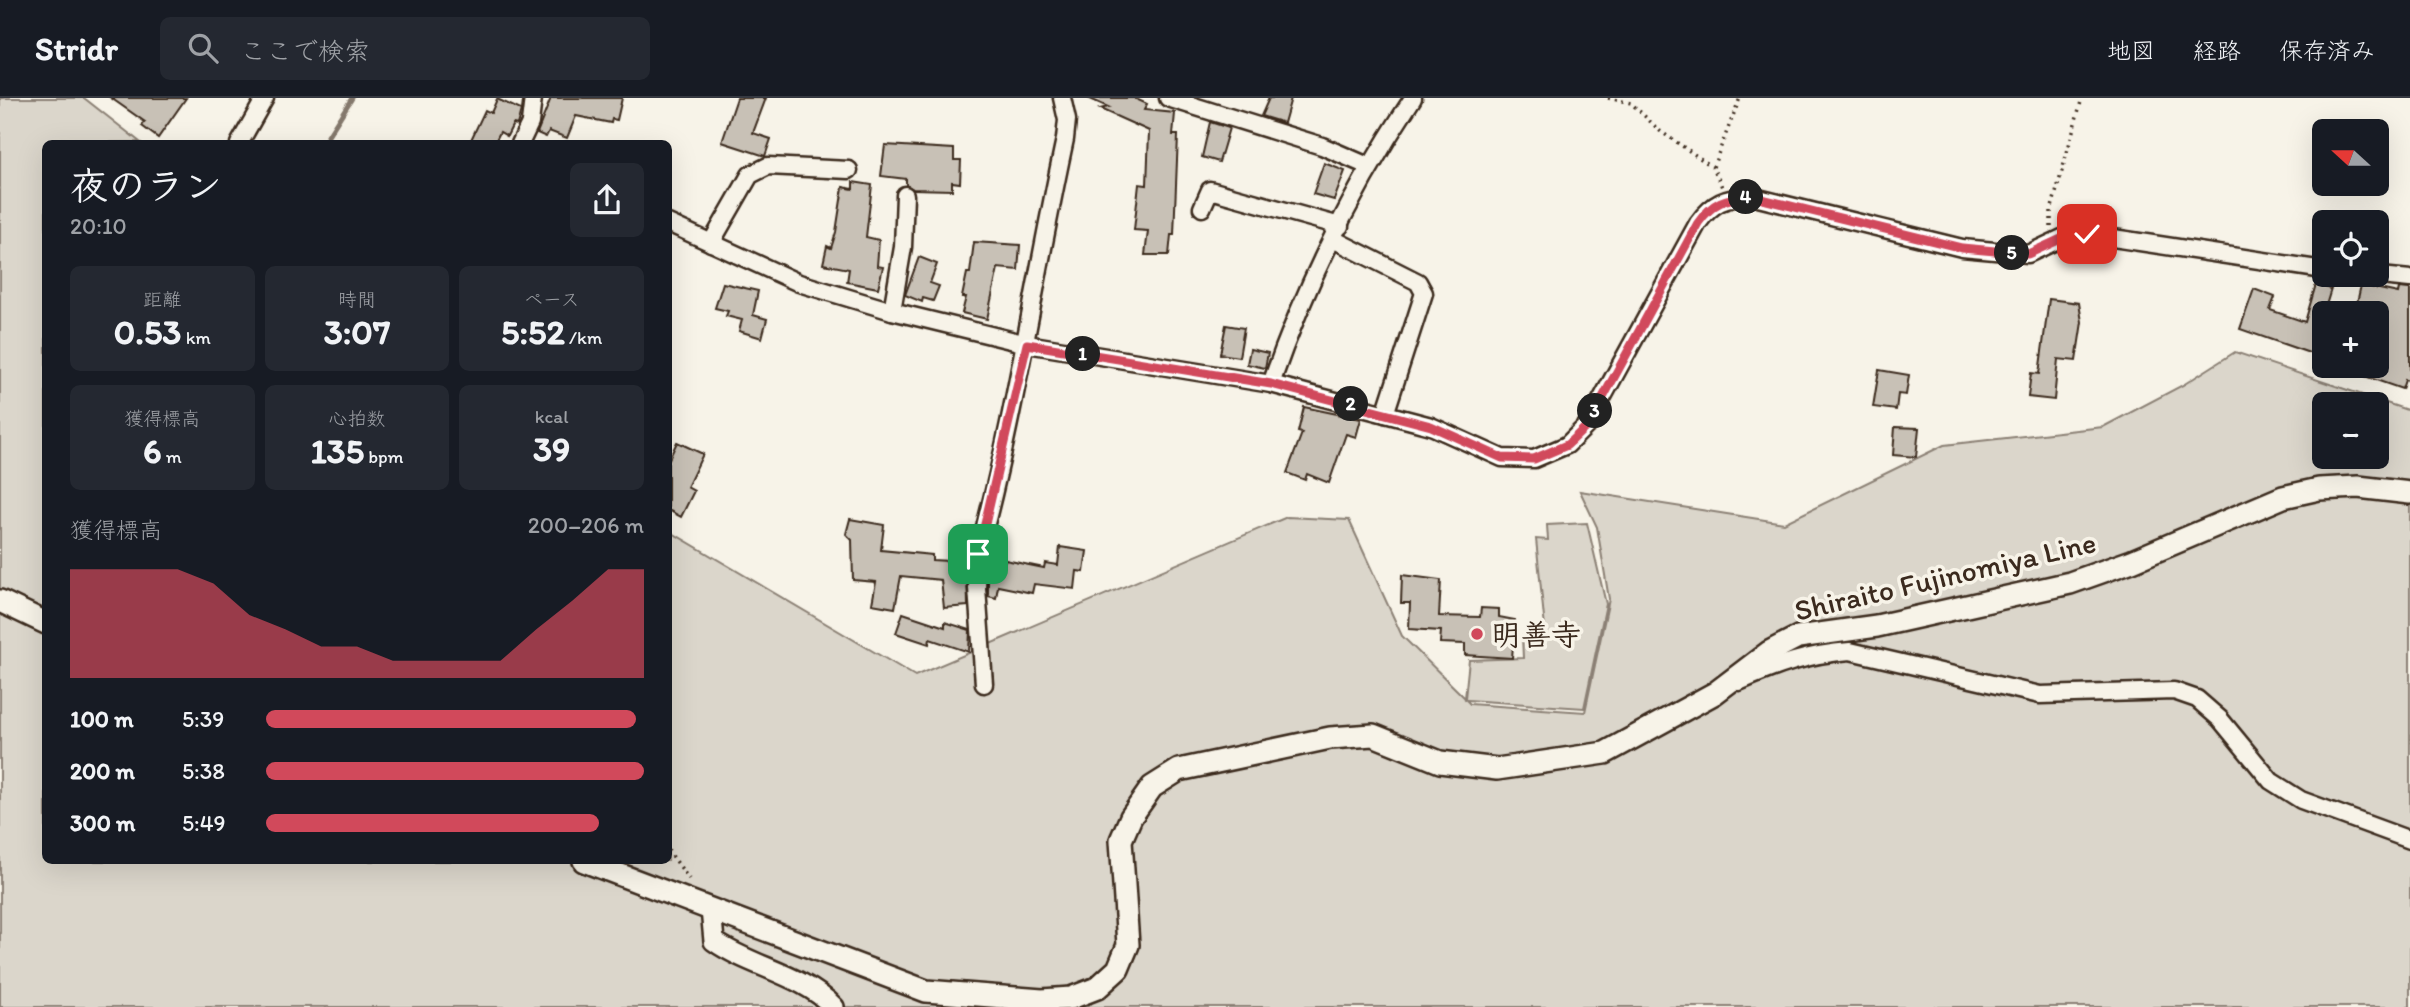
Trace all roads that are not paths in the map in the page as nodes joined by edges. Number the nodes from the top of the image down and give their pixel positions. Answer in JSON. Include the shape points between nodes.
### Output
{"nodes":[{"id":1,"x":265,"y":98,"type":"edge"},
{"id":2,"x":533,"y":98,"type":"edge"},
{"id":3,"x":1062,"y":98,"type":"edge"},
{"id":4,"x":1168,"y":98,"type":"edge"},
{"id":5,"x":1413,"y":98,"type":"edge"},
{"id":6,"x":241,"y":140,"type":"edge"},
{"id":7,"x":522,"y":140,"type":"edge"},
{"id":8,"x":1368,"y":166,"type":"junction"},
{"id":9,"x":849,"y":170,"type":"dead end"},
{"id":10,"x":905,"y":195,"type":"dead end"},
{"id":11,"x":1202,"y":208,"type":"dead end"},
{"id":12,"x":672,"y":225,"type":"edge"},
{"id":13,"x":1336,"y":232,"type":"junction"},
{"id":14,"x":711,"y":243,"type":"junction"},
{"id":15,"x":2312,"y":268,"type":"edge"},
{"id":16,"x":2389,"y":277,"type":"edge"},
{"id":17,"x":2410,"y":279,"type":"edge"},
{"id":18,"x":892,"y":311,"type":"junction"},
{"id":19,"x":1027,"y":344,"type":"junction"},
{"id":20,"x":1271,"y":384,"type":"junction"},
{"id":21,"x":1385,"y":414,"type":"junction"},
{"id":22,"x":2410,"y":493,"type":"edge"},
{"id":23,"x":0,"y":601,"type":"edge"},
{"id":24,"x":42,"y":621,"type":"edge"},
{"id":25,"x":984,"y":684,"type":"dead end"},
{"id":26,"x":1714,"y":693,"type":"junction"},
{"id":27,"x":2410,"y":840,"type":"edge"},
{"id":28,"x":592,"y":864,"type":"edge"},
{"id":29,"x":711,"y":909,"type":"junction"},
{"id":30,"x":834,"y":1007,"type":"edge"}],
"edges":[{"from":1,"to":6,"type":"street"},
{"from":2,"to":7,"type":"street"},
{"from":3,"to":19,"type":"street","via":[[1065,139],[1038,261]]},
{"from":4,"to":8,"type":"street","via":[[1322,146]]},
{"from":5,"to":8,"type":"street"},
{"from":8,"to":13,"type":"street"},
{"from":9,"to":14,"type":"street","via":[[768,166],[750,175]]},
{"from":10,"to":18,"type":"street","via":[[903,247]]},
{"from":11,"to":13,"type":"street","via":[[1210,190]]},
{"from":12,"to":14,"type":"street"},
{"from":13,"to":20,"type":"street","via":[[1297,310]]},
{"from":13,"to":21,"type":"street","via":[[1418,282],[1424,293]]},
{"from":14,"to":18,"type":"street","via":[[799,283]]},
{"from":15,"to":21,"type":"street","via":[[2087,234],[2028,254],[1962,248],[1750,196],[1727,198],[1711,205],[1698,223],[1588,425],[1567,445],[1534,459],[1502,458],[1431,426]]},
{"from":16,"to":17,"type":"street"},
{"from":18,"to":19,"type":"street"},
{"from":19,"to":20,"type":"street"},
{"from":19,"to":25,"type":"street","via":[[978,554]]},
{"from":20,"to":21,"type":"street"},
{"from":22,"to":26,"type":"main road","name":"Shiraito Fujinomiya Line","via":[[2358,487],[2283,497],[2070,583],[1877,626],[1798,637],[1769,652]]},
{"from":23,"to":24,"type":"main road"},
{"from":26,"to":27,"type":"street","via":[[1786,661],[1850,651],[2040,695],[2174,691],[2197,699],[2220,719],[2271,781],[2301,800]]},
{"from":26,"to":29,"type":"main road","name":"Shiraito Fujinomiya Line","via":[[1605,753],[1497,769],[1440,762],[1373,735],[1329,738],[1179,770],[1152,787],[1121,839],[1128,945],[1118,969],[1097,988],[1071,998],[1042,1000],[926,990]]},
{"from":28,"to":29,"type":"main road","name":"Shiraito Fujinomiya Line"},
{"from":29,"to":30,"type":"street","via":[[714,941],[819,992]]}]}
